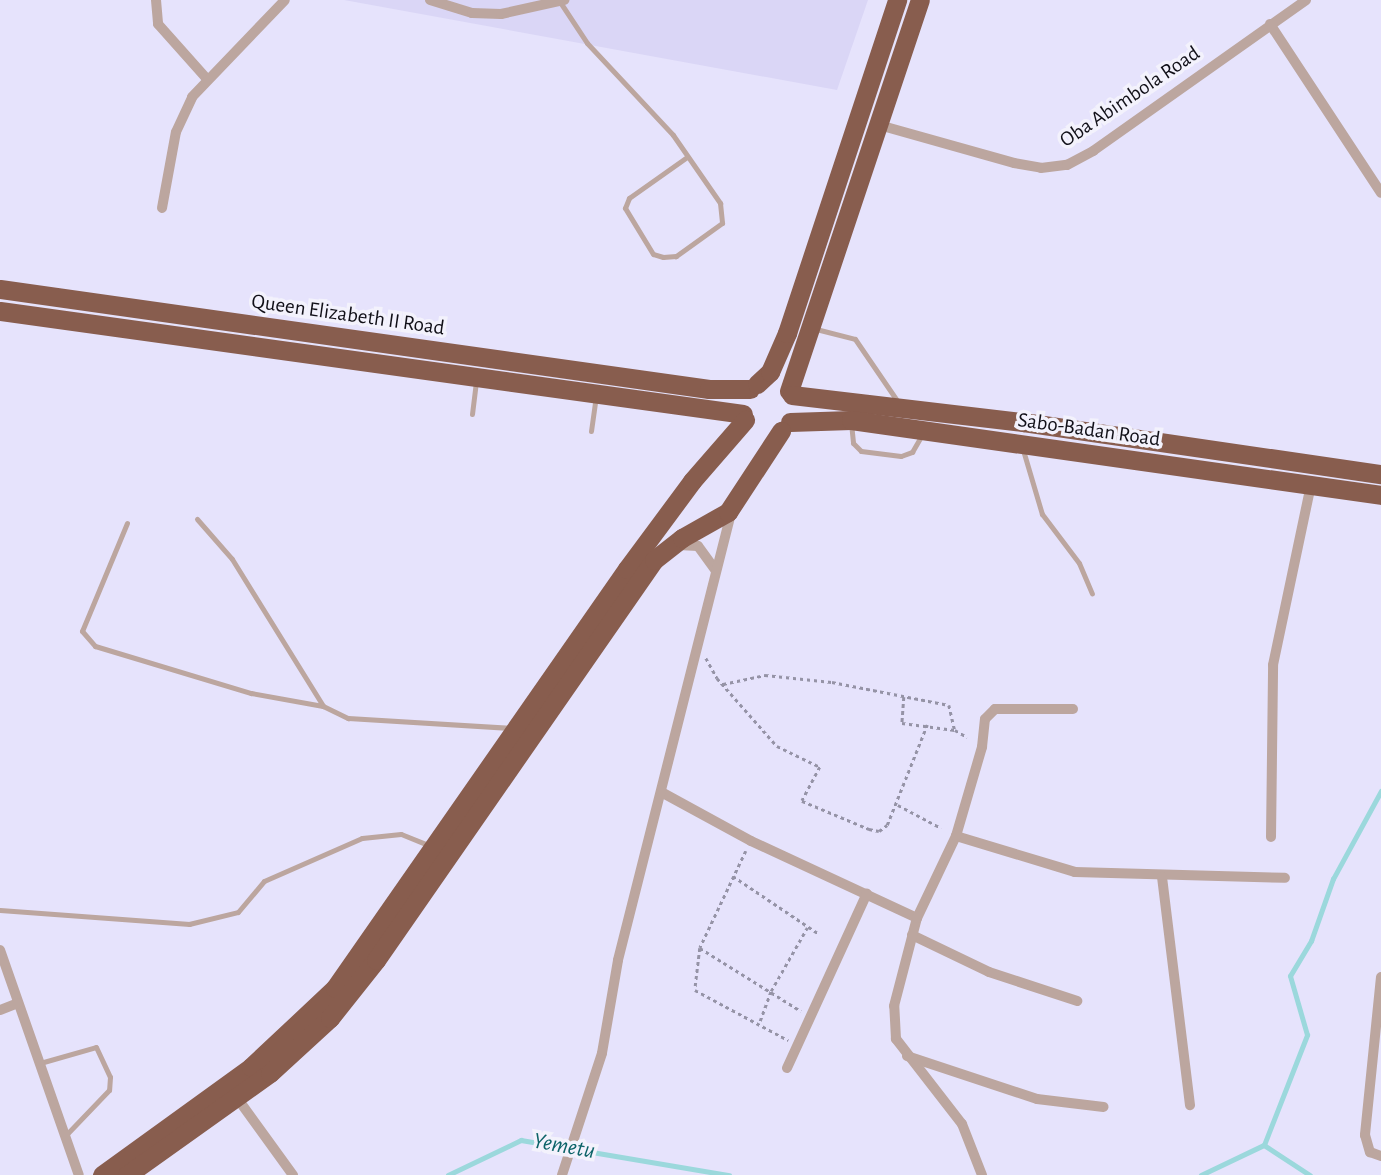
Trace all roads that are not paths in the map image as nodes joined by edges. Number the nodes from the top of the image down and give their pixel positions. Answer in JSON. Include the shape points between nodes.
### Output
{"nodes":[{"id":1,"x":156,"y":0,"type":"edge"},
{"id":2,"x":285,"y":0,"type":"edge"},
{"id":3,"x":430,"y":0,"type":"edge"},
{"id":4,"x":897,"y":0,"type":"edge"},
{"id":5,"x":920,"y":0,"type":"edge"},
{"id":6,"x":1306,"y":0,"type":"edge"},
{"id":7,"x":562,"y":1,"type":"edge"},
{"id":8,"x":1270,"y":24,"type":"junction"},
{"id":9,"x":207,"y":79,"type":"junction"},
{"id":10,"x":879,"y":125,"type":"junction"},
{"id":11,"x":687,"y":157,"type":"junction"},
{"id":12,"x":1381,"y":193,"type":"edge"},
{"id":13,"x":162,"y":208,"type":"dead end"},
{"id":14,"x":0,"y":289,"type":"edge"},
{"id":15,"x":0,"y":311,"type":"edge"},
{"id":16,"x":813,"y":328,"type":"junction"},
{"id":17,"x":477,"y":377,"type":"junction"},
{"id":18,"x":753,"y":387,"type":"junction"},
{"id":19,"x":596,"y":393,"type":"junction"},
{"id":20,"x":791,"y":393,"type":"junction"},
{"id":21,"x":900,"y":406,"type":"junction"},
{"id":22,"x":472,"y":414,"type":"dead end"},
{"id":23,"x":744,"y":417,"type":"junction"},
{"id":24,"x":851,"y":420,"type":"junction"},
{"id":25,"x":786,"y":426,"type":"junction"},
{"id":26,"x":925,"y":430,"type":"junction"},
{"id":27,"x":591,"y":431,"type":"dead end"},
{"id":28,"x":1021,"y":443,"type":"junction"},
{"id":29,"x":1283,"y":469,"type":"junction"},
{"id":30,"x":1381,"y":474,"type":"edge"},
{"id":31,"x":1311,"y":484,"type":"junction"},
{"id":32,"x":1381,"y":495,"type":"edge"},
{"id":33,"x":733,"y":506,"type":"junction"},
{"id":34,"x":197,"y":519,"type":"dead end"},
{"id":35,"x":127,"y":523,"type":"dead end"},
{"id":36,"x":667,"y":548,"type":"junction"},
{"id":37,"x":715,"y":569,"type":"junction"},
{"id":38,"x":1092,"y":593,"type":"dead end"},
{"id":39,"x":323,"y":706,"type":"junction"},
{"id":40,"x":1073,"y":709,"type":"dead end"},
{"id":41,"x":525,"y":732,"type":"junction"},
{"id":42,"x":663,"y":793,"type":"junction"},
{"id":43,"x":956,"y":836,"type":"junction"},
{"id":44,"x":1271,"y":838,"type":"dead end"},
{"id":45,"x":442,"y":852,"type":"junction"},
{"id":46,"x":1162,"y":877,"type":"junction"},
{"id":47,"x":1285,"y":878,"type":"dead end"},
{"id":48,"x":867,"y":893,"type":"junction"},
{"id":49,"x":0,"y":910,"type":"edge"},
{"id":50,"x":917,"y":918,"type":"junction"},
{"id":51,"x":912,"y":935,"type":"junction"},
{"id":52,"x":0,"y":950,"type":"edge"},
{"id":53,"x":1381,"y":977,"type":"edge"},
{"id":54,"x":1077,"y":1001,"type":"dead end"},
{"id":55,"x":18,"y":1003,"type":"junction"},
{"id":56,"x":0,"y":1010,"type":"edge"},
{"id":57,"x":904,"y":1055,"type":"junction"},
{"id":58,"x":40,"y":1063,"type":"junction"},
{"id":59,"x":787,"y":1068,"type":"dead end"},
{"id":60,"x":231,"y":1091,"type":"junction"},
{"id":61,"x":1190,"y":1105,"type":"dead end"},
{"id":62,"x":1104,"y":1107,"type":"dead end"},
{"id":63,"x":65,"y":1135,"type":"junction"},
{"id":64,"x":1381,"y":1156,"type":"edge"},
{"id":65,"x":564,"y":1170,"type":"edge"},
{"id":66,"x":79,"y":1175,"type":"edge"},
{"id":67,"x":102,"y":1175,"type":"edge"},
{"id":68,"x":127,"y":1175,"type":"edge"},
{"id":69,"x":293,"y":1175,"type":"edge"},
{"id":70,"x":982,"y":1175,"type":"edge"}],
"edges":[{"from":1,"to":9,"type":"street","via":[[158,24]]},
{"from":2,"to":9,"type":"street"},
{"from":3,"to":7,"type":"street","via":[[472,13],[501,14]]},
{"from":4,"to":18,"type":"highway","via":[[787,333],[770,372]]},
{"from":5,"to":10,"type":"highway"},
{"from":6,"to":8,"type":"street","name":"Oba Abimbola Road"},
{"from":7,"to":11,"type":"lane","via":[[587,43],[673,135]]},
{"from":8,"to":10,"type":"street","name":"Oba Abimbola Road","via":[[1067,165],[1041,168],[1014,163]]},
{"from":8,"to":12,"type":"street"},
{"from":9,"to":13,"type":"street","via":[[192,97],[176,132]]},
{"from":10,"to":16,"type":"highway"},
{"from":11,"to":11,"type":"lane","via":[[720,202],[722,223],[676,256],[663,257],[653,254],[625,208],[629,198]]},
{"from":14,"to":18,"type":"highway","name":"Queen Elizabeth II Road","via":[[689,386]]},
{"from":15,"to":17,"type":"highway","name":"Queen Elizabeth II Road"},
{"from":16,"to":20,"type":"highway"},
{"from":16,"to":21,"type":"lane","via":[[855,339]]},
{"from":17,"to":19,"type":"highway","name":"Queen Elizabeth II Road"},
{"from":17,"to":22,"type":"lane"},
{"from":18,"to":20,"type":"highway","via":[[774,382]]},
{"from":18,"to":23,"type":"highway"},
{"from":19,"to":23,"type":"highway","name":"Queen Elizabeth II Road"},
{"from":19,"to":27,"type":"lane"},
{"from":20,"to":21,"type":"highway","name":"Sabo-Badan Road"},
{"from":20,"to":25,"type":"highway","via":[[795,409]]},
{"from":21,"to":29,"type":"highway","name":"Sabo-Badan Road"},
{"from":23,"to":25,"type":"highway","via":[[764,433]]},
{"from":23,"to":41,"type":"highway","via":[[627,569]]},
{"from":24,"to":25,"type":"highway","name":"Sabo-Badan Road"},
{"from":24,"to":26,"type":"highway","name":"Sabo-Badan Road"},
{"from":24,"to":26,"type":"lane","via":[[853,443],[861,451],[901,456],[912,452]]},
{"from":25,"to":33,"type":"highway"},
{"from":26,"to":28,"type":"highway","name":"Sabo-Badan Road"},
{"from":28,"to":29,"type":"highway","name":"Sabo-Badan Road"},
{"from":28,"to":38,"type":"lane","via":[[1042,514],[1074,555]]},
{"from":29,"to":30,"type":"highway","name":"Sabo-Badan Road"},
{"from":29,"to":31,"type":"highway","name":"Sabo-Badan Road"},
{"from":31,"to":32,"type":"highway","name":"Sabo-Badan Road"},
{"from":31,"to":44,"type":"street","via":[[1273,665]]},
{"from":33,"to":36,"type":"highway"},
{"from":33,"to":37,"type":"street"},
{"from":34,"to":39,"type":"lane","via":[[232,559]]},
{"from":35,"to":39,"type":"lane","via":[[89,609],[82,631],[85,639],[158,666]]},
{"from":36,"to":37,"type":"street","via":[[698,547]]},
{"from":36,"to":41,"type":"highway"},
{"from":37,"to":42,"type":"street"},
{"from":39,"to":41,"type":"lane","via":[[367,720]]},
{"from":40,"to":43,"type":"street","via":[[995,709],[985,719],[982,747]]},
{"from":41,"to":45,"type":"highway"},
{"from":42,"to":48,"type":"street","via":[[751,841]]},
{"from":42,"to":65,"type":"street","via":[[618,960],[602,1053]]},
{"from":43,"to":46,"type":"street","via":[[1075,872]]},
{"from":43,"to":50,"type":"street"},
{"from":45,"to":49,"type":"lane","via":[[401,834],[362,838],[264,881],[238,912],[189,924]]},
{"from":45,"to":60,"type":"highway","via":[[330,1018],[290,1056]]},
{"from":46,"to":47,"type":"street"},
{"from":46,"to":61,"type":"street"},
{"from":48,"to":50,"type":"street"},
{"from":48,"to":59,"type":"street"},
{"from":50,"to":51,"type":"street"},
{"from":51,"to":54,"type":"street","via":[[989,972]]},
{"from":51,"to":57,"type":"street","via":[[894,1006],[896,1039]]},
{"from":52,"to":55,"type":"street"},
{"from":53,"to":64,"type":"street","via":[[1365,1135],[1370,1152]]},
{"from":55,"to":56,"type":"street"},
{"from":55,"to":58,"type":"street"},
{"from":57,"to":62,"type":"street","via":[[1037,1099]]},
{"from":57,"to":70,"type":"street","via":[[962,1124]]},
{"from":58,"to":63,"type":"street"},
{"from":58,"to":63,"type":"lane","via":[[96,1047],[110,1076],[109,1090]]},
{"from":60,"to":67,"type":"highway"},
{"from":60,"to":68,"type":"highway"},
{"from":60,"to":69,"type":"street"},
{"from":63,"to":66,"type":"street"}]}
